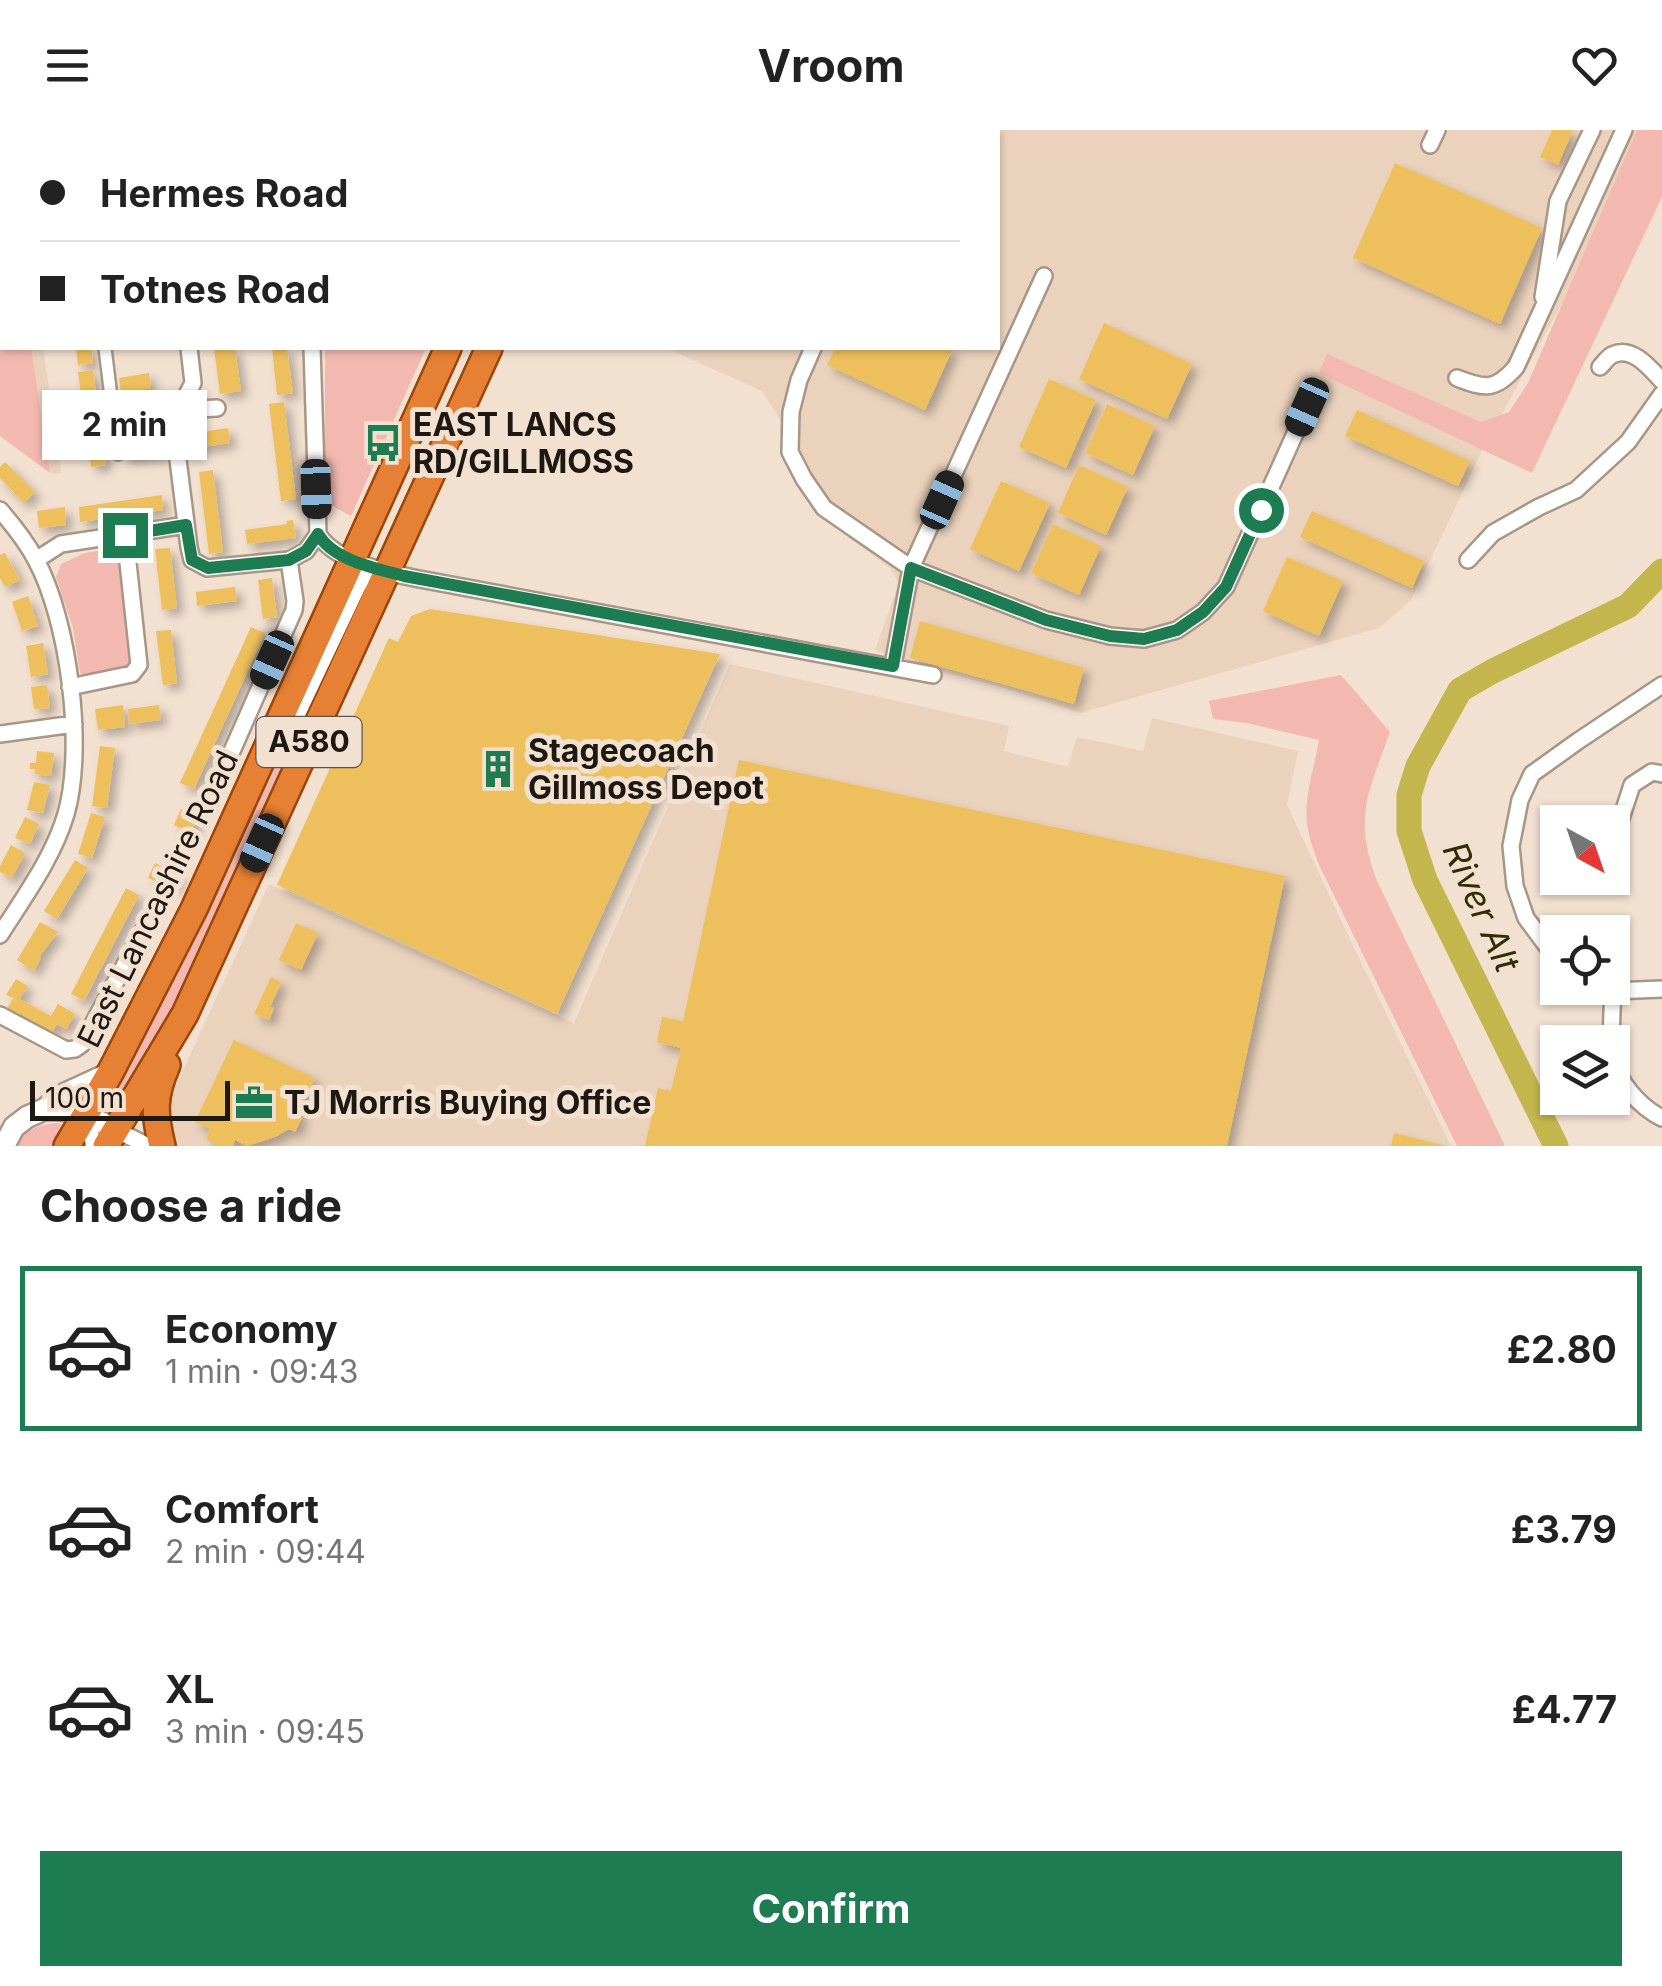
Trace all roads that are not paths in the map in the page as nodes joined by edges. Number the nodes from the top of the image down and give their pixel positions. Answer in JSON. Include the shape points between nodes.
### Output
{"nodes":[{"id":1,"x":1592,"y":130,"type":"edge"},
{"id":2,"x":1624,"y":130,"type":"edge"},
{"id":3,"x":1044,"y":276,"type":"dead end"},
{"id":4,"x":1542,"y":310,"type":"junction"},
{"id":5,"x":104,"y":350,"type":"edge"},
{"id":6,"x":189,"y":350,"type":"edge"},
{"id":7,"x":312,"y":350,"type":"edge"},
{"id":8,"x":447,"y":350,"type":"edge"},
{"id":9,"x":488,"y":350,"type":"edge"},
{"id":10,"x":812,"y":350,"type":"edge"},
{"id":11,"x":1600,"y":368,"type":"dead end"},
{"id":12,"x":1456,"y":378,"type":"dead end"},
{"id":13,"x":1662,"y":382,"type":"edge"},
{"id":14,"x":1662,"y":394,"type":"edge"},
{"id":15,"x":1307,"y":407,"type":"dead end"},
{"id":16,"x":217,"y":408,"type":"dead end"},
{"id":17,"x":179,"y":410,"type":"junction"},
{"id":18,"x":114,"y":421,"type":"junction"},
{"id":19,"x":118,"y":454,"type":"dead end"},
{"id":20,"x":0,"y":510,"type":"edge"},
{"id":21,"x":186,"y":525,"type":"junction"},
{"id":22,"x":318,"y":534,"type":"junction"},
{"id":23,"x":125,"y":535,"type":"junction"},
{"id":24,"x":36,"y":560,"type":"junction"},
{"id":25,"x":289,"y":560,"type":"junction"},
{"id":26,"x":352,"y":560,"type":"junction"},
{"id":27,"x":1468,"y":560,"type":"dead end"},
{"id":28,"x":911,"y":568,"type":"junction"},
{"id":29,"x":386,"y":570,"type":"junction"},
{"id":30,"x":893,"y":666,"type":"junction"},
{"id":31,"x":934,"y":674,"type":"dead end"},
{"id":32,"x":1662,"y":685,"type":"edge"},
{"id":33,"x":70,"y":687,"type":"junction"},
{"id":34,"x":74,"y":724,"type":"junction"},
{"id":35,"x":0,"y":734,"type":"edge"},
{"id":36,"x":261,"y":760,"type":"junction"},
{"id":37,"x":1662,"y":774,"type":"edge"},
{"id":38,"x":214,"y":792,"type":"dead end"},
{"id":39,"x":1625,"y":805,"type":"edge"},
{"id":40,"x":156,"y":907,"type":"dead end"},
{"id":41,"x":0,"y":935,"type":"edge"},
{"id":42,"x":1540,"y":936,"type":"edge"},
{"id":43,"x":1662,"y":989,"type":"edge"},
{"id":44,"x":1630,"y":990,"type":"edge"},
{"id":45,"x":1613,"y":1005,"type":"edge"},
{"id":46,"x":185,"y":1014,"type":"junction"},
{"id":47,"x":0,"y":1015,"type":"edge"},
{"id":48,"x":110,"y":1074,"type":"junction"},
{"id":49,"x":45,"y":1109,"type":"junction"},
{"id":50,"x":86,"y":1114,"type":"junction"},
{"id":51,"x":1662,"y":1118,"type":"edge"},
{"id":52,"x":111,"y":1138,"type":"edge"},
{"id":53,"x":1,"y":1146,"type":"edge"},
{"id":54,"x":68,"y":1146,"type":"edge"},
{"id":55,"x":94,"y":1146,"type":"edge"},
{"id":56,"x":148,"y":1146,"type":"edge"},
{"id":57,"x":162,"y":1146,"type":"edge"}],
"edges":[{"from":1,"to":4,"type":"street","via":[[1558,202]]},
{"from":2,"to":4,"type":"street"},
{"from":3,"to":28,"type":"street"},
{"from":4,"to":12,"type":"street","via":[[1504,381],[1479,386]]},
{"from":5,"to":18,"type":"street"},
{"from":6,"to":17,"type":"street","via":[[193,383]]},
{"from":7,"to":22,"type":"street"},
{"from":8,"to":26,"type":"highway","name":"East Lancashire Road","number":"A580"},
{"from":9,"to":29,"type":"highway","name":"East Lancashire Road","number":"A580"},
{"from":10,"to":28,"type":"street","via":[[791,412],[790,452],[824,508]]},
{"from":11,"to":13,"type":"street","via":[[1613,355],[1628,353]]},
{"from":14,"to":27,"type":"street","via":[[1628,442],[1576,490],[1475,541]]},
{"from":15,"to":28,"type":"street","via":[[1226,587],[1177,630],[1144,639],[1110,636],[1046,620]]},
{"from":16,"to":17,"type":"street"},
{"from":17,"to":18,"type":"street"},
{"from":17,"to":21,"type":"street","via":[[174,428]]},
{"from":18,"to":19,"type":"street"},
{"from":20,"to":24,"type":"street"},
{"from":21,"to":23,"type":"street"},
{"from":21,"to":25,"type":"street","via":[[192,560],[208,568]]},
{"from":22,"to":25,"type":"street"},
{"from":22,"to":26,"type":"street"},
{"from":23,"to":24,"type":"street","via":[[61,544]]},
{"from":23,"to":33,"type":"street","via":[[139,665],[132,674]]},
{"from":24,"to":33,"type":"street","via":[[60,622]]},
{"from":25,"to":38,"type":"street","via":[[294,610]]},
{"from":26,"to":29,"type":"street"},
{"from":26,"to":36,"type":"highway","name":"East Lancashire Road","number":"A580"},
{"from":28,"to":30,"type":"street"},
{"from":29,"to":30,"type":"street"},
{"from":29,"to":36,"type":"street","via":[[362,580],[298,713]]},
{"from":29,"to":46,"type":"highway","name":"East Lancashire Road","number":"A580"},
{"from":30,"to":31,"type":"street"},
{"from":32,"to":42,"type":"street","via":[[1532,774],[1511,846],[1515,886]]},
{"from":33,"to":34,"type":"street"},
{"from":34,"to":35,"type":"street"},
{"from":34,"to":41,"type":"street","via":[[66,815]]},
{"from":36,"to":48,"type":"highway","name":"East Lancashire Road","number":"A580"},
{"from":37,"to":39,"type":"street","via":[[1652,772],[1632,785]]},
{"from":40,"to":47,"type":"street","via":[[82,1044],[66,1050]]},
{"from":43,"to":44,"type":"street"},
{"from":45,"to":51,"type":"street","via":[[1613,1059],[1624,1084]]},
{"from":46,"to":52,"type":"highway","name":"East Lancashire Road","number":"A580"},
{"from":46,"to":57,"type":"highway","number":"A580","via":[[155,1098]]},
{"from":48,"to":49,"type":"street"},
{"from":48,"to":50,"type":"highway","name":"East Lancashire Road","number":"A580"},
{"from":49,"to":50,"type":"street"},
{"from":49,"to":53,"type":"street","via":[[14,1127]]},
{"from":50,"to":52,"type":"street"},
{"from":50,"to":54,"type":"highway","name":"East Lancashire Road","number":"A580"},
{"from":50,"to":55,"type":"street"},
{"from":52,"to":56,"type":"street"}]}
